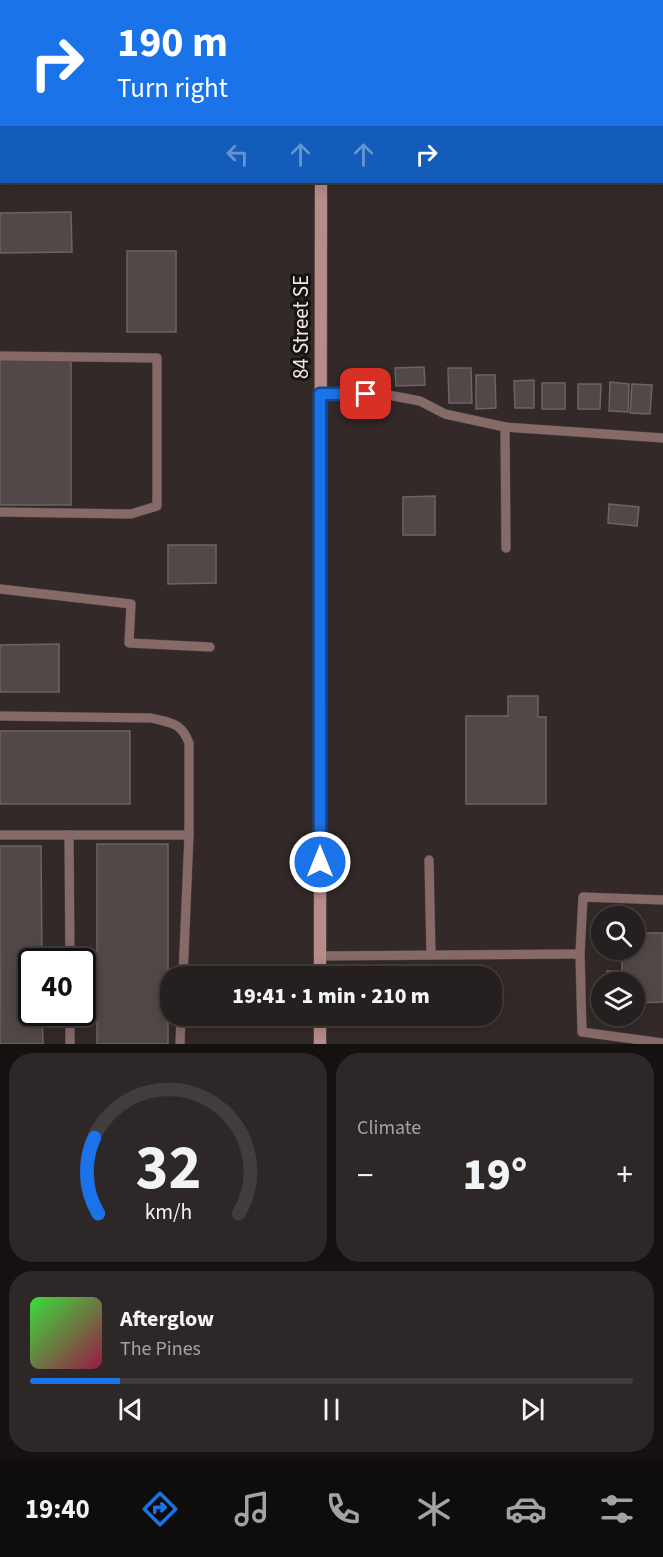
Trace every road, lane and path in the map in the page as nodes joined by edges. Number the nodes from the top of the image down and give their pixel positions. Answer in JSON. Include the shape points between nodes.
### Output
{"nodes":[{"id":1,"x":321,"y":183,"type":"edge"},
{"id":2,"x":0,"y":356,"type":"edge"},
{"id":3,"x":320,"y":394,"type":"junction"},
{"id":4,"x":505,"y":427,"type":"junction"},
{"id":5,"x":663,"y":438,"type":"edge"},
{"id":6,"x":0,"y":512,"type":"edge"},
{"id":7,"x":506,"y":548,"type":"dead end"},
{"id":8,"x":0,"y":589,"type":"edge"},
{"id":9,"x":210,"y":647,"type":"dead end"},
{"id":10,"x":0,"y":717,"type":"edge"},
{"id":11,"x":0,"y":835,"type":"edge"},
{"id":12,"x":69,"y":835,"type":"junction"},
{"id":13,"x":189,"y":835,"type":"junction"},
{"id":14,"x":429,"y":860,"type":"dead end"},
{"id":15,"x":663,"y":900,"type":"edge"},
{"id":16,"x":70,"y":948,"type":"edge"},
{"id":17,"x":580,"y":954,"type":"junction"},
{"id":18,"x":320,"y":956,"type":"junction"},
{"id":19,"x":431,"y":956,"type":"junction"},
{"id":20,"x":183,"y":966,"type":"edge"},
{"id":21,"x":320,"y":966,"type":"edge"},
{"id":22,"x":70,"y":1026,"type":"edge"},
{"id":23,"x":181,"y":1026,"type":"edge"},
{"id":24,"x":320,"y":1026,"type":"edge"},
{"id":25,"x":663,"y":1043,"type":"edge"},
{"id":26,"x":70,"y":1044,"type":"edge"},
{"id":27,"x":180,"y":1044,"type":"edge"},
{"id":28,"x":320,"y":1044,"type":"edge"}],
"edges":[{"from":1,"to":3,"type":"street","name":"84 Street SE"},
{"from":2,"to":6,"type":"lane","via":[[157,358],[157,506],[131,514]]},
{"from":3,"to":4,"type":"lane","via":[[388,395],[420,402],[445,414]]},
{"from":3,"to":18,"type":"street","name":"84 Street SE"},
{"from":4,"to":5,"type":"lane"},
{"from":4,"to":7,"type":"lane"},
{"from":8,"to":9,"type":"lane","via":[[131,604],[129,643]]},
{"from":10,"to":13,"type":"lane","via":[[151,718],[173,723],[184,730],[189,743]]},
{"from":11,"to":12,"type":"lane"},
{"from":12,"to":13,"type":"lane"},
{"from":12,"to":16,"type":"lane"},
{"from":13,"to":20,"type":"lane"},
{"from":14,"to":19,"type":"lane"},
{"from":15,"to":17,"type":"lane","via":[[583,897]]},
{"from":17,"to":19,"type":"lane"},
{"from":17,"to":25,"type":"lane","via":[[582,1032]]},
{"from":18,"to":19,"type":"lane"},
{"from":18,"to":21,"type":"street","name":"84 Street SE"},
{"from":22,"to":26,"type":"lane"},
{"from":23,"to":27,"type":"lane"},
{"from":24,"to":28,"type":"street"}]}
